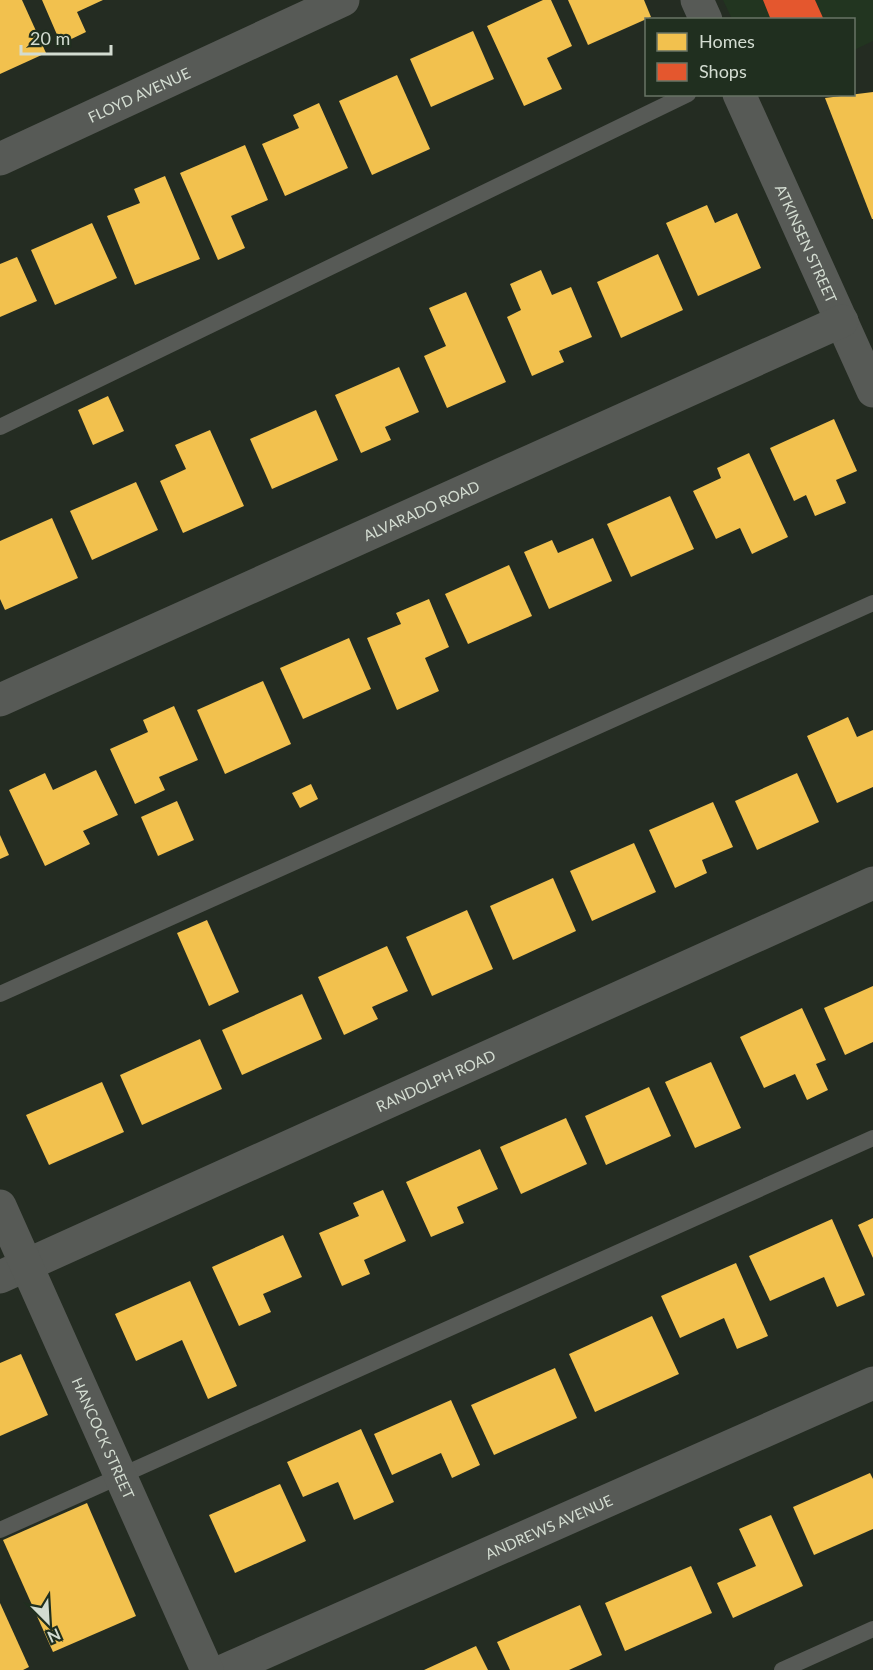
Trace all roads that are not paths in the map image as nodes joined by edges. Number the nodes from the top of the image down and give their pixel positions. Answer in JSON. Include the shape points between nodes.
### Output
{"nodes":[{"id":1,"x":343,"y":0,"type":"edge"},
{"id":2,"x":697,"y":0,"type":"edge"},
{"id":3,"x":705,"y":18,"type":"edge"},
{"id":4,"x":684,"y":96,"type":"edge"},
{"id":5,"x":741,"y":96,"type":"edge"},
{"id":6,"x":0,"y":159,"type":"edge"},
{"id":7,"x":842,"y":321,"type":"junction"},
{"id":8,"x":872,"y":387,"type":"edge"},
{"id":9,"x":0,"y":427,"type":"edge"},
{"id":10,"x":873,"y":603,"type":"edge"},
{"id":11,"x":0,"y":700,"type":"edge"},
{"id":12,"x":873,"y":883,"type":"edge"},
{"id":13,"x":0,"y":994,"type":"edge"},
{"id":14,"x":873,"y":1138,"type":"edge"},
{"id":15,"x":0,"y":1206,"type":"edge"},
{"id":16,"x":13,"y":1271,"type":"edge"},
{"id":17,"x":873,"y":1383,"type":"edge"},
{"id":18,"x":121,"y":1477,"type":"junction"},
{"id":19,"x":0,"y":1530,"type":"edge"},
{"id":20,"x":873,"y":1629,"type":"edge"},
{"id":21,"x":207,"y":1670,"type":"edge"},
{"id":22,"x":225,"y":1670,"type":"edge"},
{"id":23,"x":782,"y":1670,"type":"edge"}],
"edges":[{"from":1,"to":6,"type":"street","name":"FLOYD AVENUE"},
{"from":2,"to":3,"type":"street"},
{"from":4,"to":9,"type":"lane"},
{"from":5,"to":7,"type":"street","name":"ATKINSEN STREET"},
{"from":7,"to":8,"type":"street","name":"ATKINSEN STREET"},
{"from":7,"to":11,"type":"street","name":"ALVARADO ROAD"},
{"from":10,"to":13,"type":"lane"},
{"from":12,"to":16,"type":"street","name":"RANDOLPH ROAD"},
{"from":14,"to":18,"type":"lane"},
{"from":15,"to":16,"type":"street","name":"HANCOCK STREET"},
{"from":16,"to":18,"type":"street","name":"HANCOCK STREET"},
{"from":17,"to":22,"type":"street","name":"ANDREWS AVENUE"},
{"from":18,"to":19,"type":"lane"},
{"from":18,"to":21,"type":"street","name":"HANCOCK STREET"},
{"from":20,"to":23,"type":"lane"}]}
